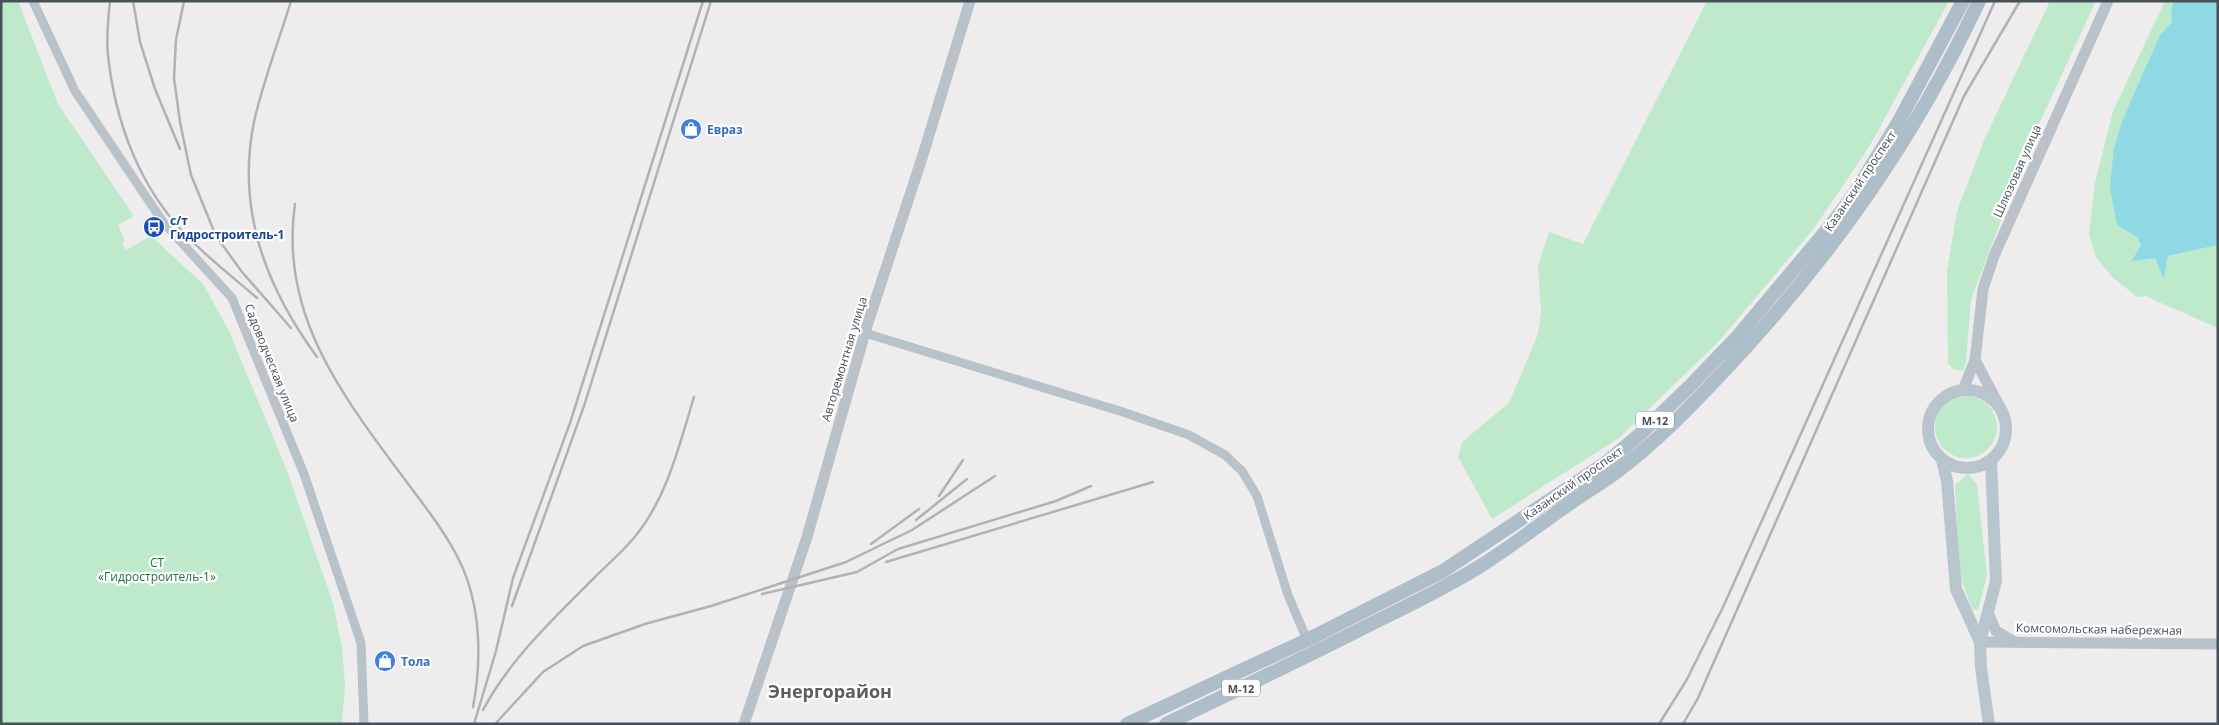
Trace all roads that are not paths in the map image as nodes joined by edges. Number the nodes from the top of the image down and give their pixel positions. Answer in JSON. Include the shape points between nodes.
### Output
{"nodes":[{"id":1,"x":33,"y":1,"type":"edge"},
{"id":2,"x":970,"y":1,"type":"edge"},
{"id":3,"x":1963,"y":1,"type":"edge"},
{"id":4,"x":1979,"y":1,"type":"edge"},
{"id":5,"x":2108,"y":1,"type":"edge"},
{"id":6,"x":865,"y":334,"type":"junction"},
{"id":7,"x":1974,"y":360,"type":"junction"},
{"id":8,"x":1963,"y":390,"type":"junction"},
{"id":9,"x":2002,"y":411,"type":"junction"},
{"id":10,"x":1942,"y":460,"type":"junction"},
{"id":11,"x":1991,"y":460,"type":"junction"},
{"id":12,"x":1443,"y":570,"type":"junction"},
{"id":13,"x":1452,"y":583,"type":"junction"},
{"id":14,"x":1409,"y":589,"type":"junction"},
{"id":15,"x":1416,"y":602,"type":"junction"},
{"id":16,"x":1988,"y":614,"type":"junction"},
{"id":17,"x":1307,"y":640,"type":"junction"},
{"id":18,"x":1980,"y":642,"type":"junction"},
{"id":19,"x":2014,"y":642,"type":"junction"},
{"id":20,"x":2218,"y":644,"type":"edge"},
{"id":21,"x":364,"y":724,"type":"edge"},
{"id":22,"x":744,"y":724,"type":"edge"},
{"id":23,"x":1127,"y":724,"type":"edge"},
{"id":24,"x":1166,"y":724,"type":"edge"},
{"id":25,"x":1989,"y":724,"type":"edge"}],
"edges":[{"from":1,"to":21,"type":"street","name":"Садоводческая улица","via":[[81,99],[163,222],[232,298],[304,474],[360,643]]},
{"from":2,"to":6,"type":"street","name":"Авторемонтная улица"},
{"from":3,"to":12,"type":"main road","name":"Казанский проспект","number":"М-12","via":[[1898,122],[1855,193],[1797,268],[1738,336],[1690,386],[1607,462]]},
{"from":4,"to":13,"type":"main road","name":"Казанский проспект","number":"М-12","via":[[1911,129],[1866,200],[1808,276],[1748,346],[1700,396],[1616,473]]},
{"from":5,"to":7,"type":"street","name":"Шлюзовая улица","via":[[1994,256],[1983,290]]},
{"from":6,"to":17,"type":"street","via":[[1123,412],[1189,435],[1225,455],[1242,471],[1257,496],[1288,595]]},
{"from":6,"to":22,"type":"street","name":"Авторемонтная улица","via":[[807,537]]},
{"from":7,"to":8,"type":"street","name":"Шлюзовая улица"},
{"from":7,"to":9,"type":"street"},
{"from":8,"to":9,"type":"main road","via":[[1984,393]]},
{"from":8,"to":10,"type":"main road","via":[[1942,399],[1929,419],[1930,440]]},
{"from":9,"to":11,"type":"main road","via":[[2006,434],[2002,446]]},
{"from":10,"to":11,"type":"main road","via":[[1970,468]]},
{"from":10,"to":18,"type":"main road","via":[[1947,481],[1956,589]]},
{"from":11,"to":16,"type":"main road","via":[[1996,581]]},
{"from":12,"to":13,"type":"main road","via":[[1437,579],[1440,583]]},
{"from":12,"to":14,"type":"main road","name":"Казанский проспект","number":"М-12"},
{"from":13,"to":15,"type":"main road","name":"Казанский проспект","number":"М-12"},
{"from":14,"to":15,"type":"main road","via":[[1415,588],[1422,593]]},
{"from":14,"to":17,"type":"main road","name":"Казанский проспект","number":"М-12"},
{"from":15,"to":24,"type":"main road","name":"Казанский проспект","number":"М-12"},
{"from":16,"to":18,"type":"main road"},
{"from":16,"to":19,"type":"street","via":[[1996,631]]},
{"from":17,"to":23,"type":"main road","name":"Казанский проспект","number":"М-12"},
{"from":18,"to":19,"type":"street","name":"Комсомольская набережная"},
{"from":18,"to":25,"type":"main road"},
{"from":19,"to":20,"type":"street","name":"Комсомольская набережная"}]}
